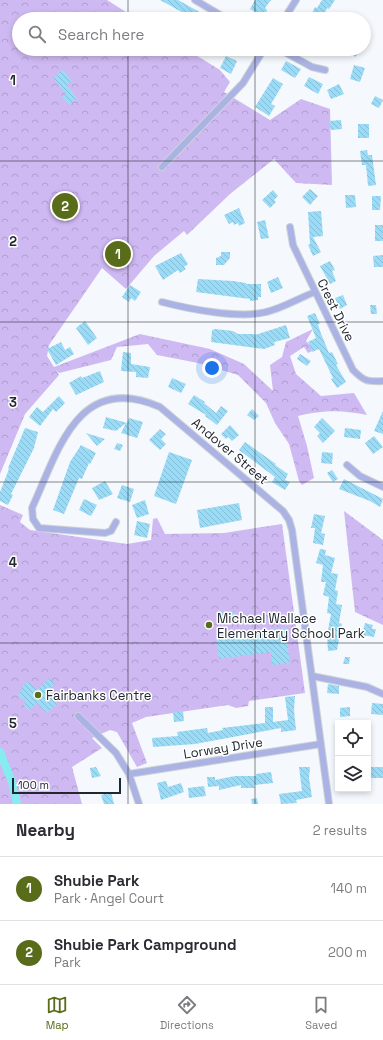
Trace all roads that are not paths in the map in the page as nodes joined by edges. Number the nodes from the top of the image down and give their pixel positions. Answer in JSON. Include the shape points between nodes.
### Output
{"nodes":[{"id":1,"x":195,"y":0,"type":"edge"},
{"id":2,"x":296,"y":0,"type":"edge"},
{"id":3,"x":216,"y":12,"type":"edge"},
{"id":4,"x":288,"y":12,"type":"edge"},
{"id":5,"x":260,"y":56,"type":"edge"},
{"id":6,"x":291,"y":56,"type":"edge"},
{"id":7,"x":325,"y":70,"type":"dead end"},
{"id":8,"x":162,"y":167,"type":"dead end"},
{"id":9,"x":290,"y":227,"type":"dead end"},
{"id":10,"x":315,"y":292,"type":"junction"},
{"id":11,"x":162,"y":302,"type":"dead end"},
{"id":12,"x":383,"y":381,"type":"edge"},
{"id":13,"x":347,"y":466,"type":"dead end"},
{"id":14,"x":383,"y":487,"type":"edge"},
{"id":15,"x":116,"y":522,"type":"dead end"},
{"id":16,"x":312,"y":676,"type":"junction"},
{"id":17,"x":383,"y":694,"type":"edge"},
{"id":18,"x":78,"y":716,"type":"dead end"},
{"id":19,"x":321,"y":744,"type":"junction"},
{"id":20,"x":129,"y":774,"type":"junction"},
{"id":21,"x":139,"y":804,"type":"edge"},
{"id":22,"x":329,"y":804,"type":"edge"}],
"edges":[{"from":1,"to":3,"type":"street"},
{"from":2,"to":4,"type":"street"},
{"from":5,"to":8,"type":"street","via":[[243,83]]},
{"from":6,"to":7,"type":"street","via":[[312,68]]},
{"from":9,"to":10,"type":"street","name":"Crest Drive","via":[[293,245]]},
{"from":10,"to":11,"type":"street","via":[[271,311],[253,314],[184,307]]},
{"from":10,"to":12,"type":"street","name":"Crest Drive","via":[[353,370],[362,380]]},
{"from":13,"to":14,"type":"street","via":[[360,476]]},
{"from":15,"to":16,"type":"street","name":"Andover Street","via":[[110,531],[105,533],[39,528],[33,519],[32,508],[68,430],[79,417],[88,409],[108,400],[136,399],[160,407],[283,511],[289,520]]},
{"from":16,"to":17,"type":"street","via":[[367,687]]},
{"from":16,"to":19,"type":"street","name":"Andover Street"},
{"from":18,"to":20,"type":"street","via":[[116,753]]},
{"from":19,"to":20,"type":"street","name":"Lorway Drive"},
{"from":19,"to":22,"type":"street","name":"Andover Street"},
{"from":20,"to":21,"type":"street"}]}
